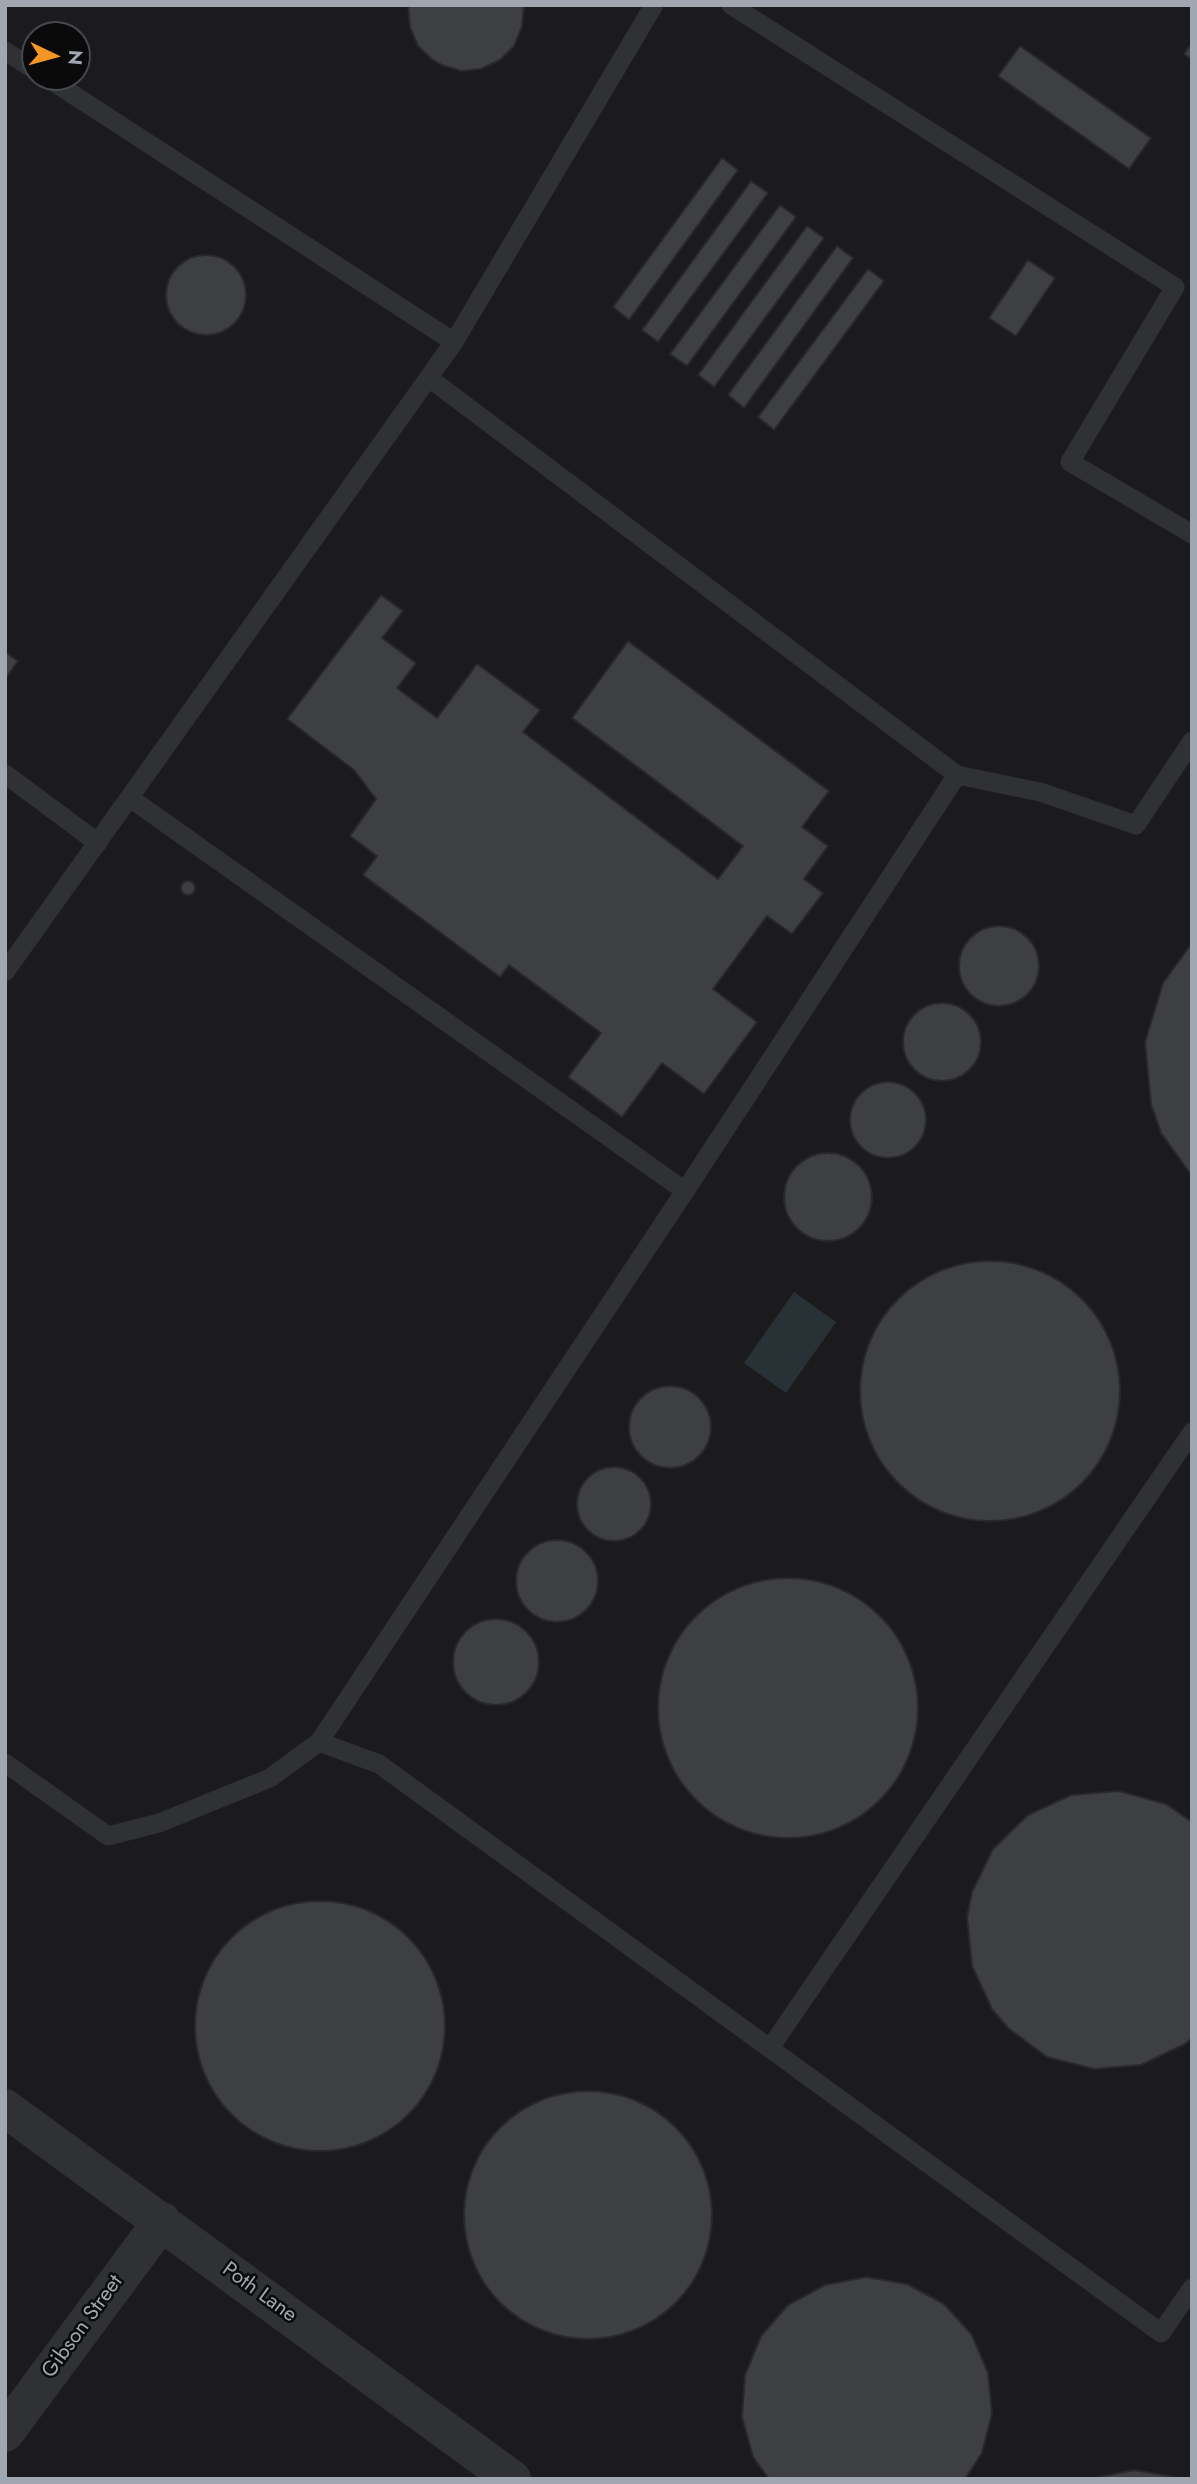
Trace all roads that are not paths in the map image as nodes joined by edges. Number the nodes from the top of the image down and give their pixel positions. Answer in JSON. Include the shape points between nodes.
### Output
{"nodes":[{"id":1,"x":653,"y":5,"type":"edge"},
{"id":2,"x":731,"y":5,"type":"edge"},
{"id":3,"x":5,"y":51,"type":"edge"},
{"id":4,"x":21,"y":61,"type":"edge"},
{"id":5,"x":68,"y":91,"type":"edge"},
{"id":6,"x":454,"y":342,"type":"junction"},
{"id":7,"x":429,"y":378,"type":"junction"},
{"id":8,"x":1192,"y":534,"type":"edge"},
{"id":9,"x":1192,"y":741,"type":"edge"},
{"id":10,"x":5,"y":774,"type":"edge"},
{"id":11,"x":957,"y":775,"type":"junction"},
{"id":12,"x":130,"y":798,"type":"junction"},
{"id":13,"x":98,"y":842,"type":"junction"},
{"id":14,"x":5,"y":972,"type":"edge"},
{"id":15,"x":685,"y":1191,"type":"junction"},
{"id":16,"x":1192,"y":1432,"type":"edge"},
{"id":17,"x":319,"y":1742,"type":"junction"},
{"id":18,"x":5,"y":1763,"type":"edge"},
{"id":19,"x":769,"y":2048,"type":"junction"},
{"id":20,"x":5,"y":2108,"type":"edge"},
{"id":21,"x":162,"y":2221,"type":"junction"},
{"id":22,"x":1192,"y":2288,"type":"edge"},
{"id":23,"x":5,"y":2433,"type":"edge"},
{"id":24,"x":512,"y":2479,"type":"edge"}],
"edges":[{"from":1,"to":6,"type":"lane"},
{"from":2,"to":8,"type":"lane","via":[[1175,287],[1070,462]]},
{"from":3,"to":4,"type":"lane"},
{"from":5,"to":6,"type":"lane"},
{"from":6,"to":7,"type":"lane"},
{"from":7,"to":11,"type":"lane"},
{"from":7,"to":12,"type":"lane"},
{"from":9,"to":11,"type":"lane","via":[[1136,825],[1040,792]]},
{"from":10,"to":13,"type":"lane"},
{"from":11,"to":15,"type":"lane"},
{"from":12,"to":13,"type":"lane"},
{"from":12,"to":15,"type":"lane"},
{"from":13,"to":14,"type":"lane"},
{"from":15,"to":17,"type":"lane"},
{"from":16,"to":19,"type":"lane"},
{"from":17,"to":18,"type":"lane","via":[[270,1778],[159,1823],[108,1836]]},
{"from":17,"to":19,"type":"lane","via":[[379,1764]]},
{"from":19,"to":22,"type":"lane","via":[[1161,2333]]},
{"from":20,"to":21,"type":"street","name":"Poth Lane"},
{"from":21,"to":23,"type":"street","name":"Gibson Street"},
{"from":21,"to":24,"type":"street","name":"Poth Lane"}]}
